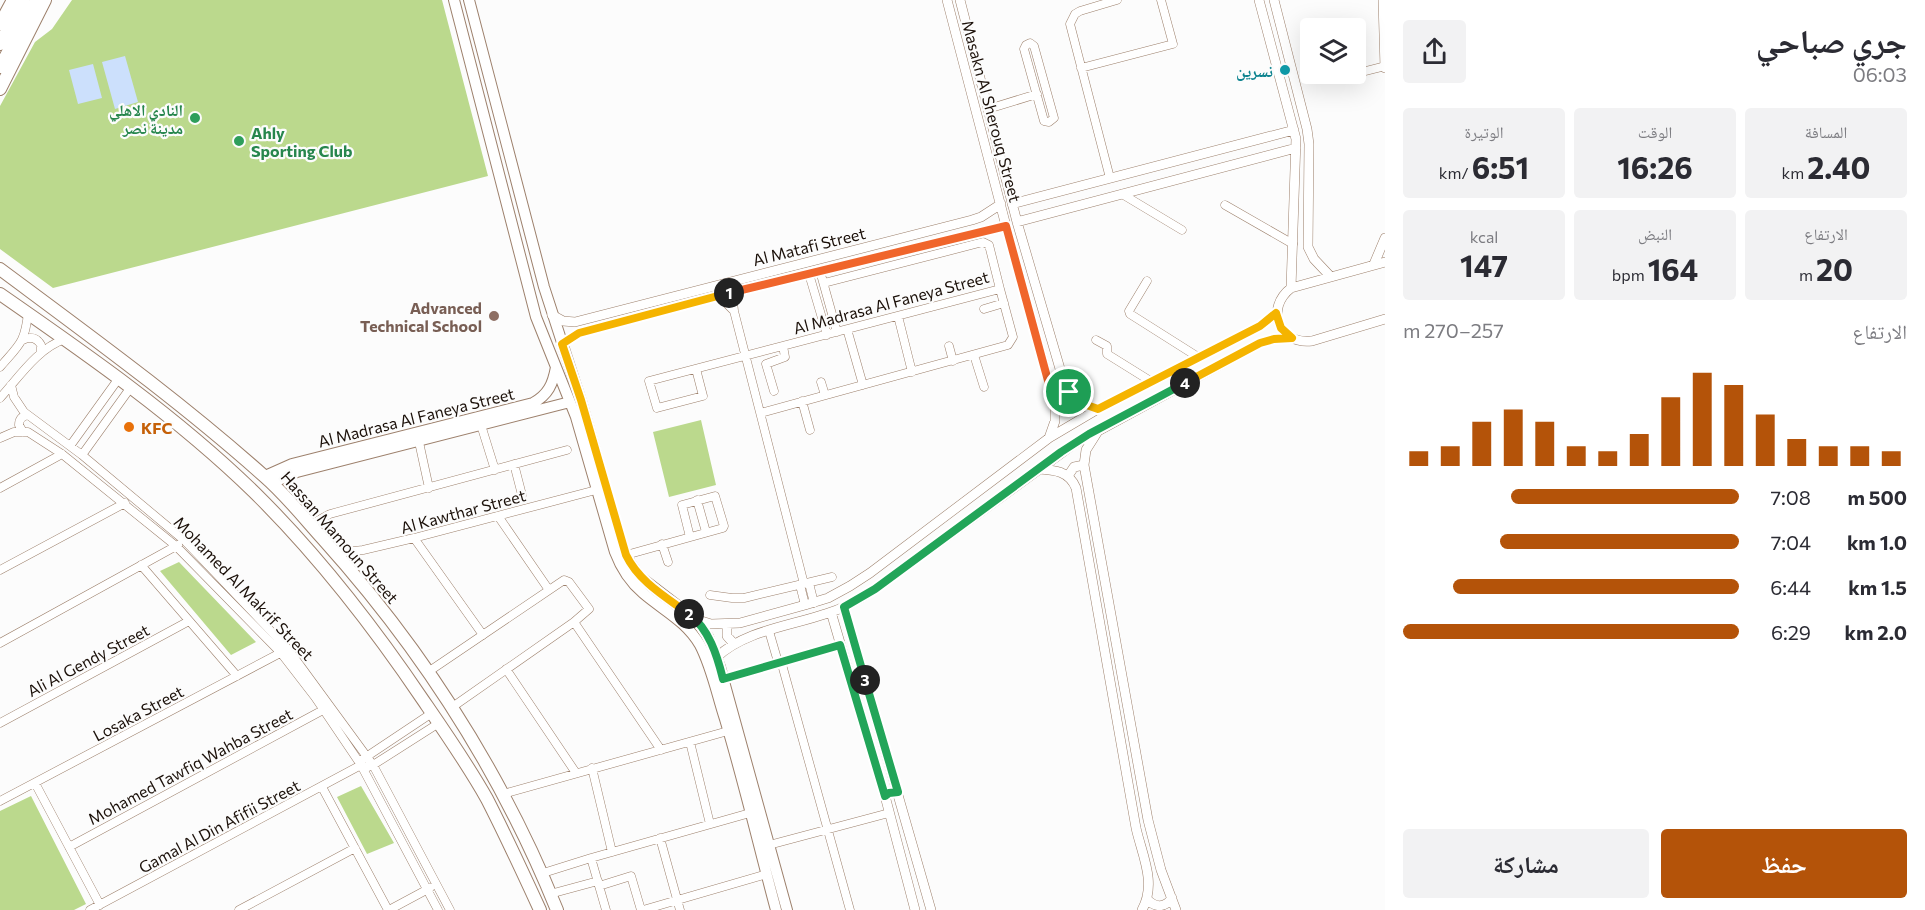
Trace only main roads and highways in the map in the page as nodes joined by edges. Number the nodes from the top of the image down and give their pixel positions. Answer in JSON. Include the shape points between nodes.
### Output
{"nodes":[{"id":1,"x":14,"y":0,"type":"edge"},
{"id":2,"x":23,"y":0,"type":"edge"},
{"id":3,"x":36,"y":0,"type":"edge"},
{"id":4,"x":45,"y":0,"type":"edge"},
{"id":5,"x":454,"y":0,"type":"edge"},
{"id":6,"x":469,"y":0,"type":"edge"},
{"id":7,"x":0,"y":24,"type":"edge"},
{"id":8,"x":0,"y":44,"type":"edge"},
{"id":9,"x":0,"y":67,"type":"edge"},
{"id":10,"x":0,"y":89,"type":"edge"},
{"id":11,"x":0,"y":269,"type":"edge"},
{"id":12,"x":0,"y":294,"type":"edge"},
{"id":13,"x":556,"y":367,"type":"junction"},
{"id":14,"x":546,"y":394,"type":"junction"},
{"id":15,"x":570,"y":402,"type":"junction"},
{"id":16,"x":551,"y":408,"type":"junction"},
{"id":17,"x":268,"y":480,"type":"junction"},
{"id":18,"x":403,"y":636,"type":"junction"},
{"id":19,"x":387,"y":647,"type":"junction"},
{"id":20,"x":428,"y":672,"type":"junction"},
{"id":21,"x":412,"y":683,"type":"junction"},
{"id":22,"x":540,"y":910,"type":"edge"},
{"id":23,"x":557,"y":910,"type":"edge"},
{"id":24,"x":776,"y":910,"type":"edge"},
{"id":25,"x":787,"y":910,"type":"edge"}],
"edges":[{"from":1,"to":7,"type":"main road"},
{"from":2,"to":8,"type":"main road"},
{"from":3,"to":9,"type":"main road"},
{"from":4,"to":10,"type":"main road"},
{"from":5,"to":13,"type":"main road","via":[[531,300]]},
{"from":6,"to":25,"type":"main road","via":[[552,315],[626,555],[642,579],[695,619],[708,637],[717,657]]},
{"from":11,"to":17,"type":"main road","name":"Hassan Mamoun Street","via":[[158,387]]},
{"from":12,"to":19,"type":"main road","name":"Hassan Mamoun Street","via":[[131,387],[255,494],[317,560]]},
{"from":13,"to":14,"type":"main road"},
{"from":13,"to":15,"type":"main road"},
{"from":14,"to":16,"type":"main road"},
{"from":14,"to":17,"type":"main road","name":"Al Madrasa Al Faneya Street","via":[[534,403],[292,464]]},
{"from":15,"to":16,"type":"main road","name":"Al Madrasa Al Faneya Street"},
{"from":15,"to":24,"type":"main road","via":[[615,552],[626,574],[643,593],[681,621],[707,662]]},
{"from":16,"to":17,"type":"main road","name":"Al Madrasa Al Faneya Street"},
{"from":17,"to":18,"type":"main road","name":"Hassan Mamoun Street","via":[[336,553]]},
{"from":18,"to":19,"type":"main road","via":[[400,648]]},
{"from":18,"to":20,"type":"main road","name":"Hassan Mamoun Street"},
{"from":19,"to":21,"type":"main road","name":"Hassan Mamoun Street"},
{"from":20,"to":21,"type":"main road","via":[[414,670]]},
{"from":20,"to":23,"type":"main road","name":"Hassan Mamoun Street","via":[[503,794]]},
{"from":21,"to":22,"type":"main road","name":"Hassan Mamoun Street","via":[[486,797]]}]}
